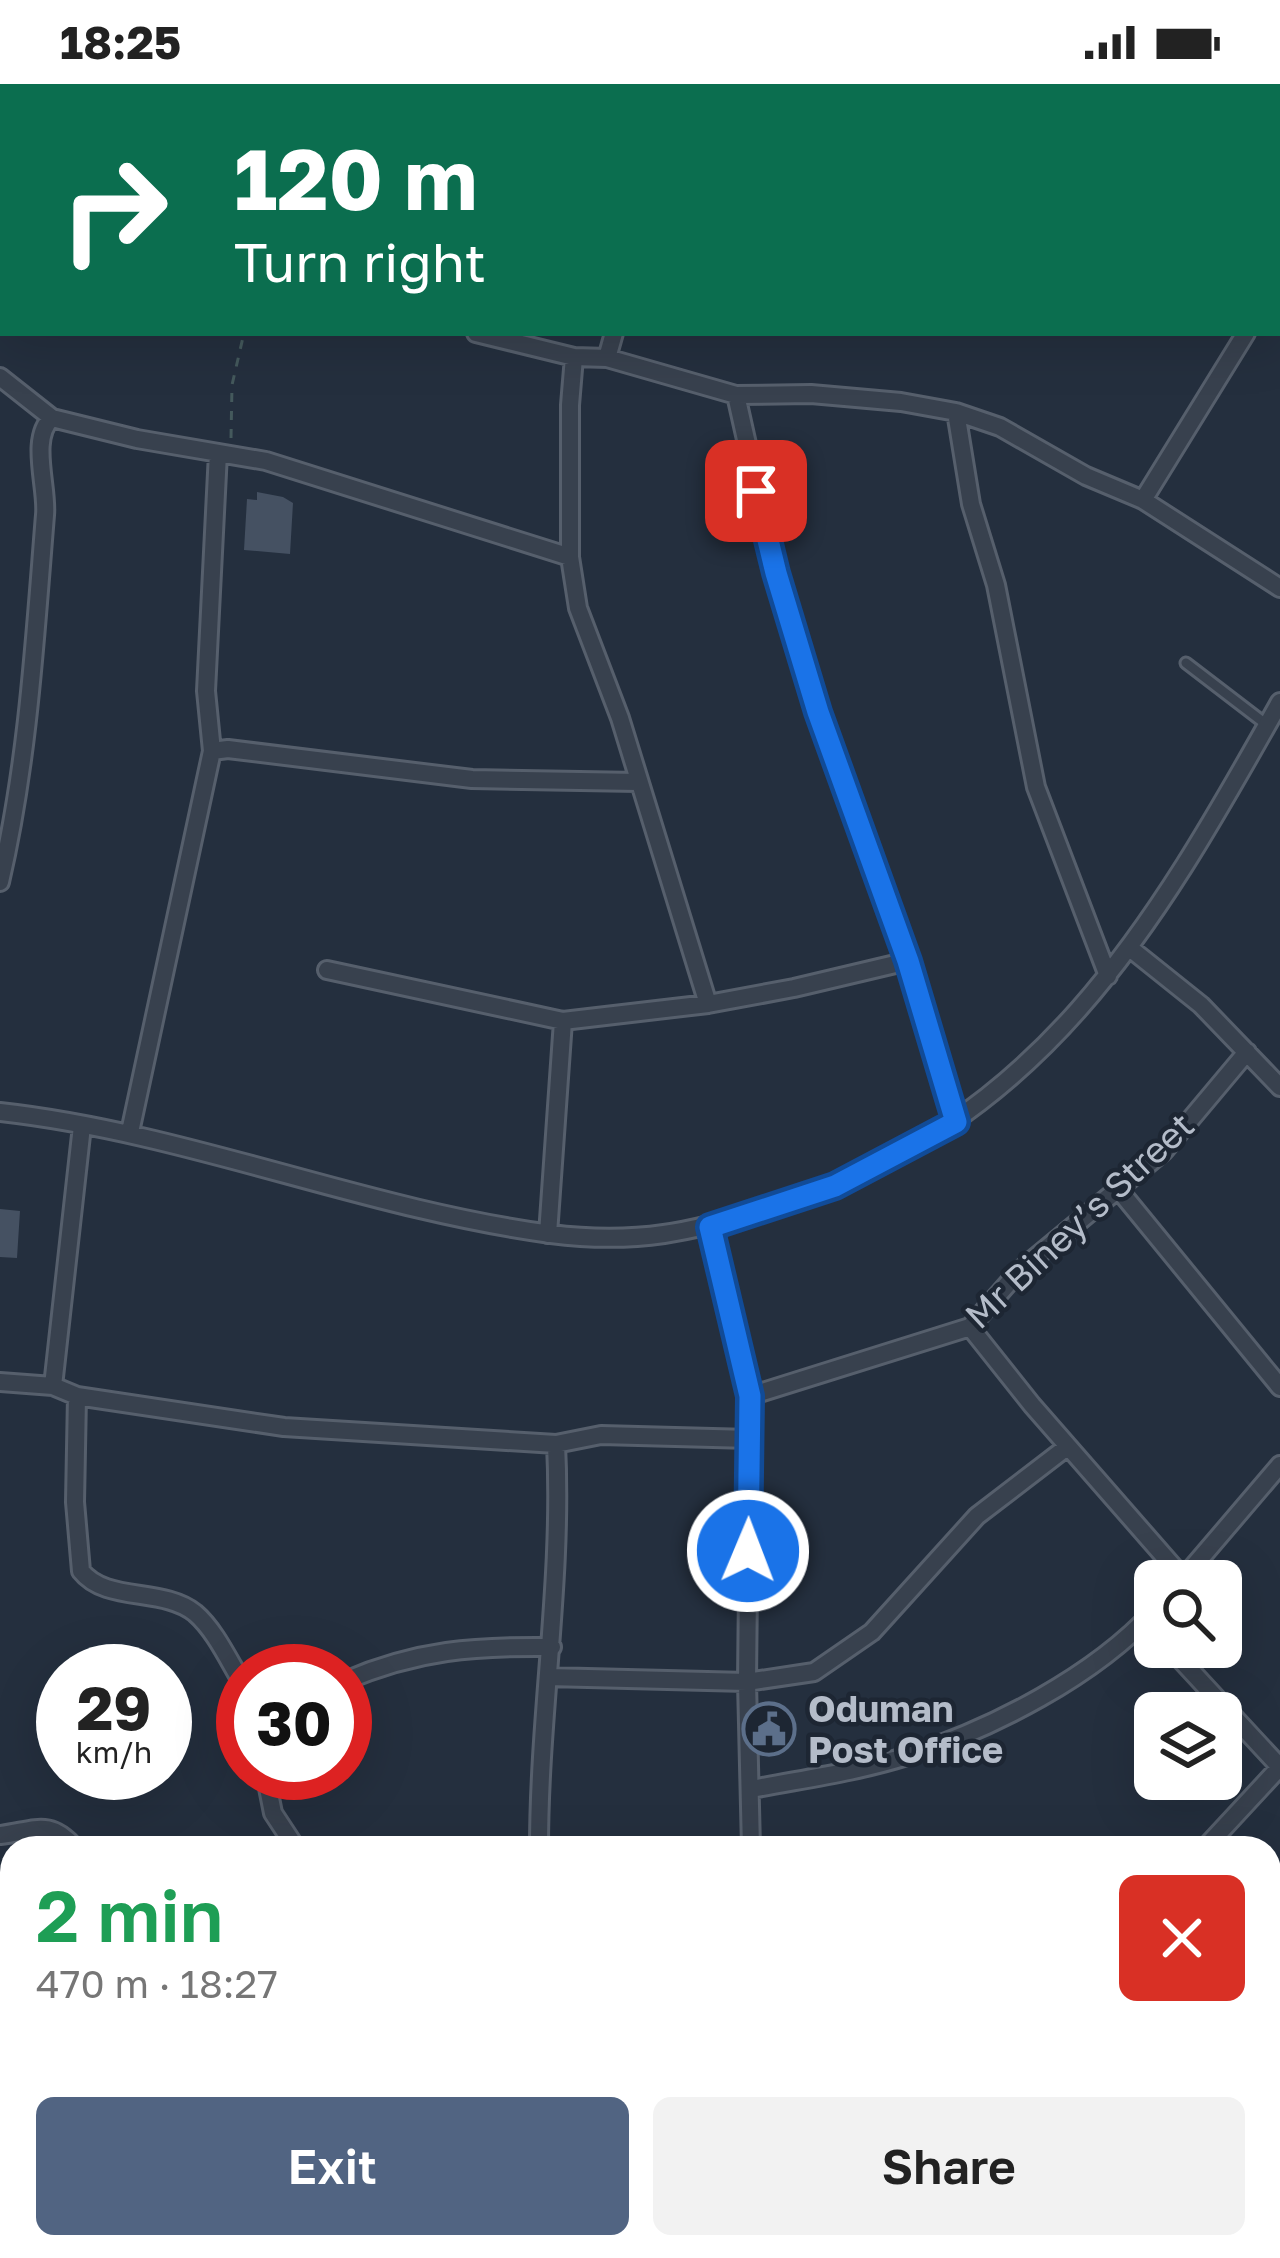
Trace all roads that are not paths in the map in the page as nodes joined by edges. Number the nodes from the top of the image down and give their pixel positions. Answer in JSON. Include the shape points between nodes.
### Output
{"nodes":[{"id":1,"x":488,"y":336,"type":"edge"},
{"id":2,"x":613,"y":336,"type":"edge"},
{"id":3,"x":1244,"y":336,"type":"edge"},
{"id":4,"x":574,"y":357,"type":"junction"},
{"id":5,"x":607,"y":358,"type":"junction"},
{"id":6,"x":0,"y":377,"type":"edge"},
{"id":7,"x":736,"y":394,"type":"junction"},
{"id":8,"x":956,"y":412,"type":"junction"},
{"id":9,"x":52,"y":418,"type":"junction"},
{"id":10,"x":224,"y":454,"type":"junction"},
{"id":11,"x":1143,"y":500,"type":"junction"},
{"id":12,"x":570,"y":557,"type":"junction"},
{"id":13,"x":1280,"y":588,"type":"edge"},
{"id":14,"x":1186,"y":662,"type":"dead end"},
{"id":15,"x":1280,"y":701,"type":"edge"},
{"id":16,"x":1267,"y":725,"type":"junction"},
{"id":17,"x":212,"y":751,"type":"junction"},
{"id":18,"x":638,"y":782,"type":"junction"},
{"id":19,"x":0,"y":882,"type":"edge"},
{"id":20,"x":1131,"y":949,"type":"junction"},
{"id":21,"x":908,"y":961,"type":"junction"},
{"id":22,"x":327,"y":970,"type":"dead end"},
{"id":23,"x":1108,"y":976,"type":"junction"},
{"id":24,"x":708,"y":1004,"type":"junction"},
{"id":25,"x":563,"y":1022,"type":"junction"},
{"id":26,"x":1247,"y":1052,"type":"junction"},
{"id":27,"x":1278,"y":1081,"type":"edge"},
{"id":28,"x":0,"y":1112,"type":"edge"},
{"id":29,"x":956,"y":1122,"type":"junction"},
{"id":30,"x":82,"y":1126,"type":"junction"},
{"id":31,"x":130,"y":1132,"type":"junction"},
{"id":32,"x":1119,"y":1190,"type":"junction"},
{"id":33,"x":710,"y":1227,"type":"junction"},
{"id":34,"x":548,"y":1234,"type":"junction"},
{"id":35,"x":970,"y":1327,"type":"junction"},
{"id":36,"x":0,"y":1382,"type":"edge"},
{"id":37,"x":53,"y":1386,"type":"junction"},
{"id":38,"x":1280,"y":1387,"type":"edge"},
{"id":39,"x":77,"y":1396,"type":"junction"},
{"id":40,"x":750,"y":1396,"type":"junction"},
{"id":41,"x":750,"y":1439,"type":"junction"},
{"id":42,"x":556,"y":1444,"type":"junction"},
{"id":43,"x":1067,"y":1447,"type":"junction"},
{"id":44,"x":1280,"y":1465,"type":"edge"},
{"id":45,"x":1166,"y":1560,"type":"edge"},
{"id":46,"x":1200,"y":1560,"type":"edge"},
{"id":47,"x":1134,"y":1634,"type":"edge"},
{"id":48,"x":218,"y":1644,"type":"edge"},
{"id":49,"x":552,"y":1647,"type":"junction"},
{"id":50,"x":1188,"y":1668,"type":"edge"},
{"id":51,"x":372,"y":1671,"type":"edge"},
{"id":52,"x":548,"y":1676,"type":"junction"},
{"id":53,"x":747,"y":1682,"type":"junction"},
{"id":54,"x":1280,"y":1767,"type":"edge"},
{"id":55,"x":752,"y":1789,"type":"junction"},
{"id":56,"x":270,"y":1800,"type":"edge"},
{"id":57,"x":0,"y":1835,"type":"edge"},
{"id":58,"x":64,"y":1836,"type":"edge"},
{"id":59,"x":288,"y":1836,"type":"edge"},
{"id":60,"x":540,"y":1836,"type":"edge"},
{"id":61,"x":751,"y":1836,"type":"edge"},
{"id":62,"x":1216,"y":1836,"type":"edge"}],
"edges":[{"from":1,"to":4,"type":"street"},
{"from":2,"to":5,"type":"street"},
{"from":3,"to":11,"type":"street"},
{"from":4,"to":5,"type":"street"},
{"from":4,"to":12,"type":"street"},
{"from":5,"to":7,"type":"street"},
{"from":6,"to":9,"type":"street"},
{"from":7,"to":8,"type":"street"},
{"from":7,"to":21,"type":"street","via":[[818,712]]},
{"from":8,"to":11,"type":"street"},
{"from":8,"to":23,"type":"street","via":[[1036,787]]},
{"from":9,"to":10,"type":"street"},
{"from":9,"to":19,"type":"street","via":[[41,436],[46,503],[34,649]]},
{"from":10,"to":12,"type":"street","via":[[313,474]]},
{"from":10,"to":17,"type":"street","via":[[206,691]]},
{"from":11,"to":13,"type":"street"},
{"from":12,"to":18,"type":"street","via":[[578,608]]},
{"from":14,"to":16,"type":"lane"},
{"from":15,"to":16,"type":"street"},
{"from":16,"to":20,"type":"street"},
{"from":17,"to":18,"type":"street","via":[[516,782]]},
{"from":17,"to":31,"type":"street"},
{"from":18,"to":24,"type":"street"},
{"from":20,"to":23,"type":"street"},
{"from":20,"to":26,"type":"street"},
{"from":21,"to":24,"type":"street"},
{"from":21,"to":29,"type":"street"},
{"from":22,"to":25,"type":"street"},
{"from":23,"to":29,"type":"street","via":[[1034,1057]]},
{"from":24,"to":25,"type":"street"},
{"from":25,"to":34,"type":"street"},
{"from":26,"to":27,"type":"street"},
{"from":26,"to":32,"type":"street","name":"Mr Biney’s Street","via":[[1164,1151]]},
{"from":28,"to":30,"type":"street"},
{"from":29,"to":33,"type":"street","via":[[835,1186]]},
{"from":30,"to":31,"type":"street"},
{"from":30,"to":37,"type":"street"},
{"from":31,"to":34,"type":"street"},
{"from":32,"to":35,"type":"street","name":"Mr Biney’s Street","via":[[1018,1272]]},
{"from":32,"to":38,"type":"street"},
{"from":33,"to":34,"type":"street","via":[[632,1239]]},
{"from":33,"to":40,"type":"street"},
{"from":35,"to":40,"type":"street","name":"Mr Biney’s Street"},
{"from":35,"to":43,"type":"street"},
{"from":36,"to":37,"type":"street"},
{"from":37,"to":39,"type":"street"},
{"from":39,"to":42,"type":"street","via":[[284,1427]]},
{"from":39,"to":48,"type":"street","via":[[81,1571],[98,1586],[193,1611]]},
{"from":40,"to":41,"type":"street"},
{"from":41,"to":42,"type":"street","via":[[601,1436]]},
{"from":41,"to":53,"type":"street"},
{"from":42,"to":49,"type":"street"},
{"from":43,"to":45,"type":"street"},
{"from":43,"to":53,"type":"street","via":[[977,1516],[847,1653],[796,1677]]},
{"from":44,"to":46,"type":"street"},
{"from":47,"to":55,"type":"street","via":[[1010,1712],[940,1743]]},
{"from":49,"to":51,"type":"street","via":[[422,1653]]},
{"from":49,"to":52,"type":"street"},
{"from":50,"to":54,"type":"street"},
{"from":52,"to":53,"type":"street"},
{"from":52,"to":60,"type":"street"},
{"from":53,"to":55,"type":"street"},
{"from":54,"to":62,"type":"street"},
{"from":55,"to":61,"type":"street"},
{"from":56,"to":59,"type":"street"},
{"from":57,"to":58,"type":"street","via":[[44,1828]]}]}
